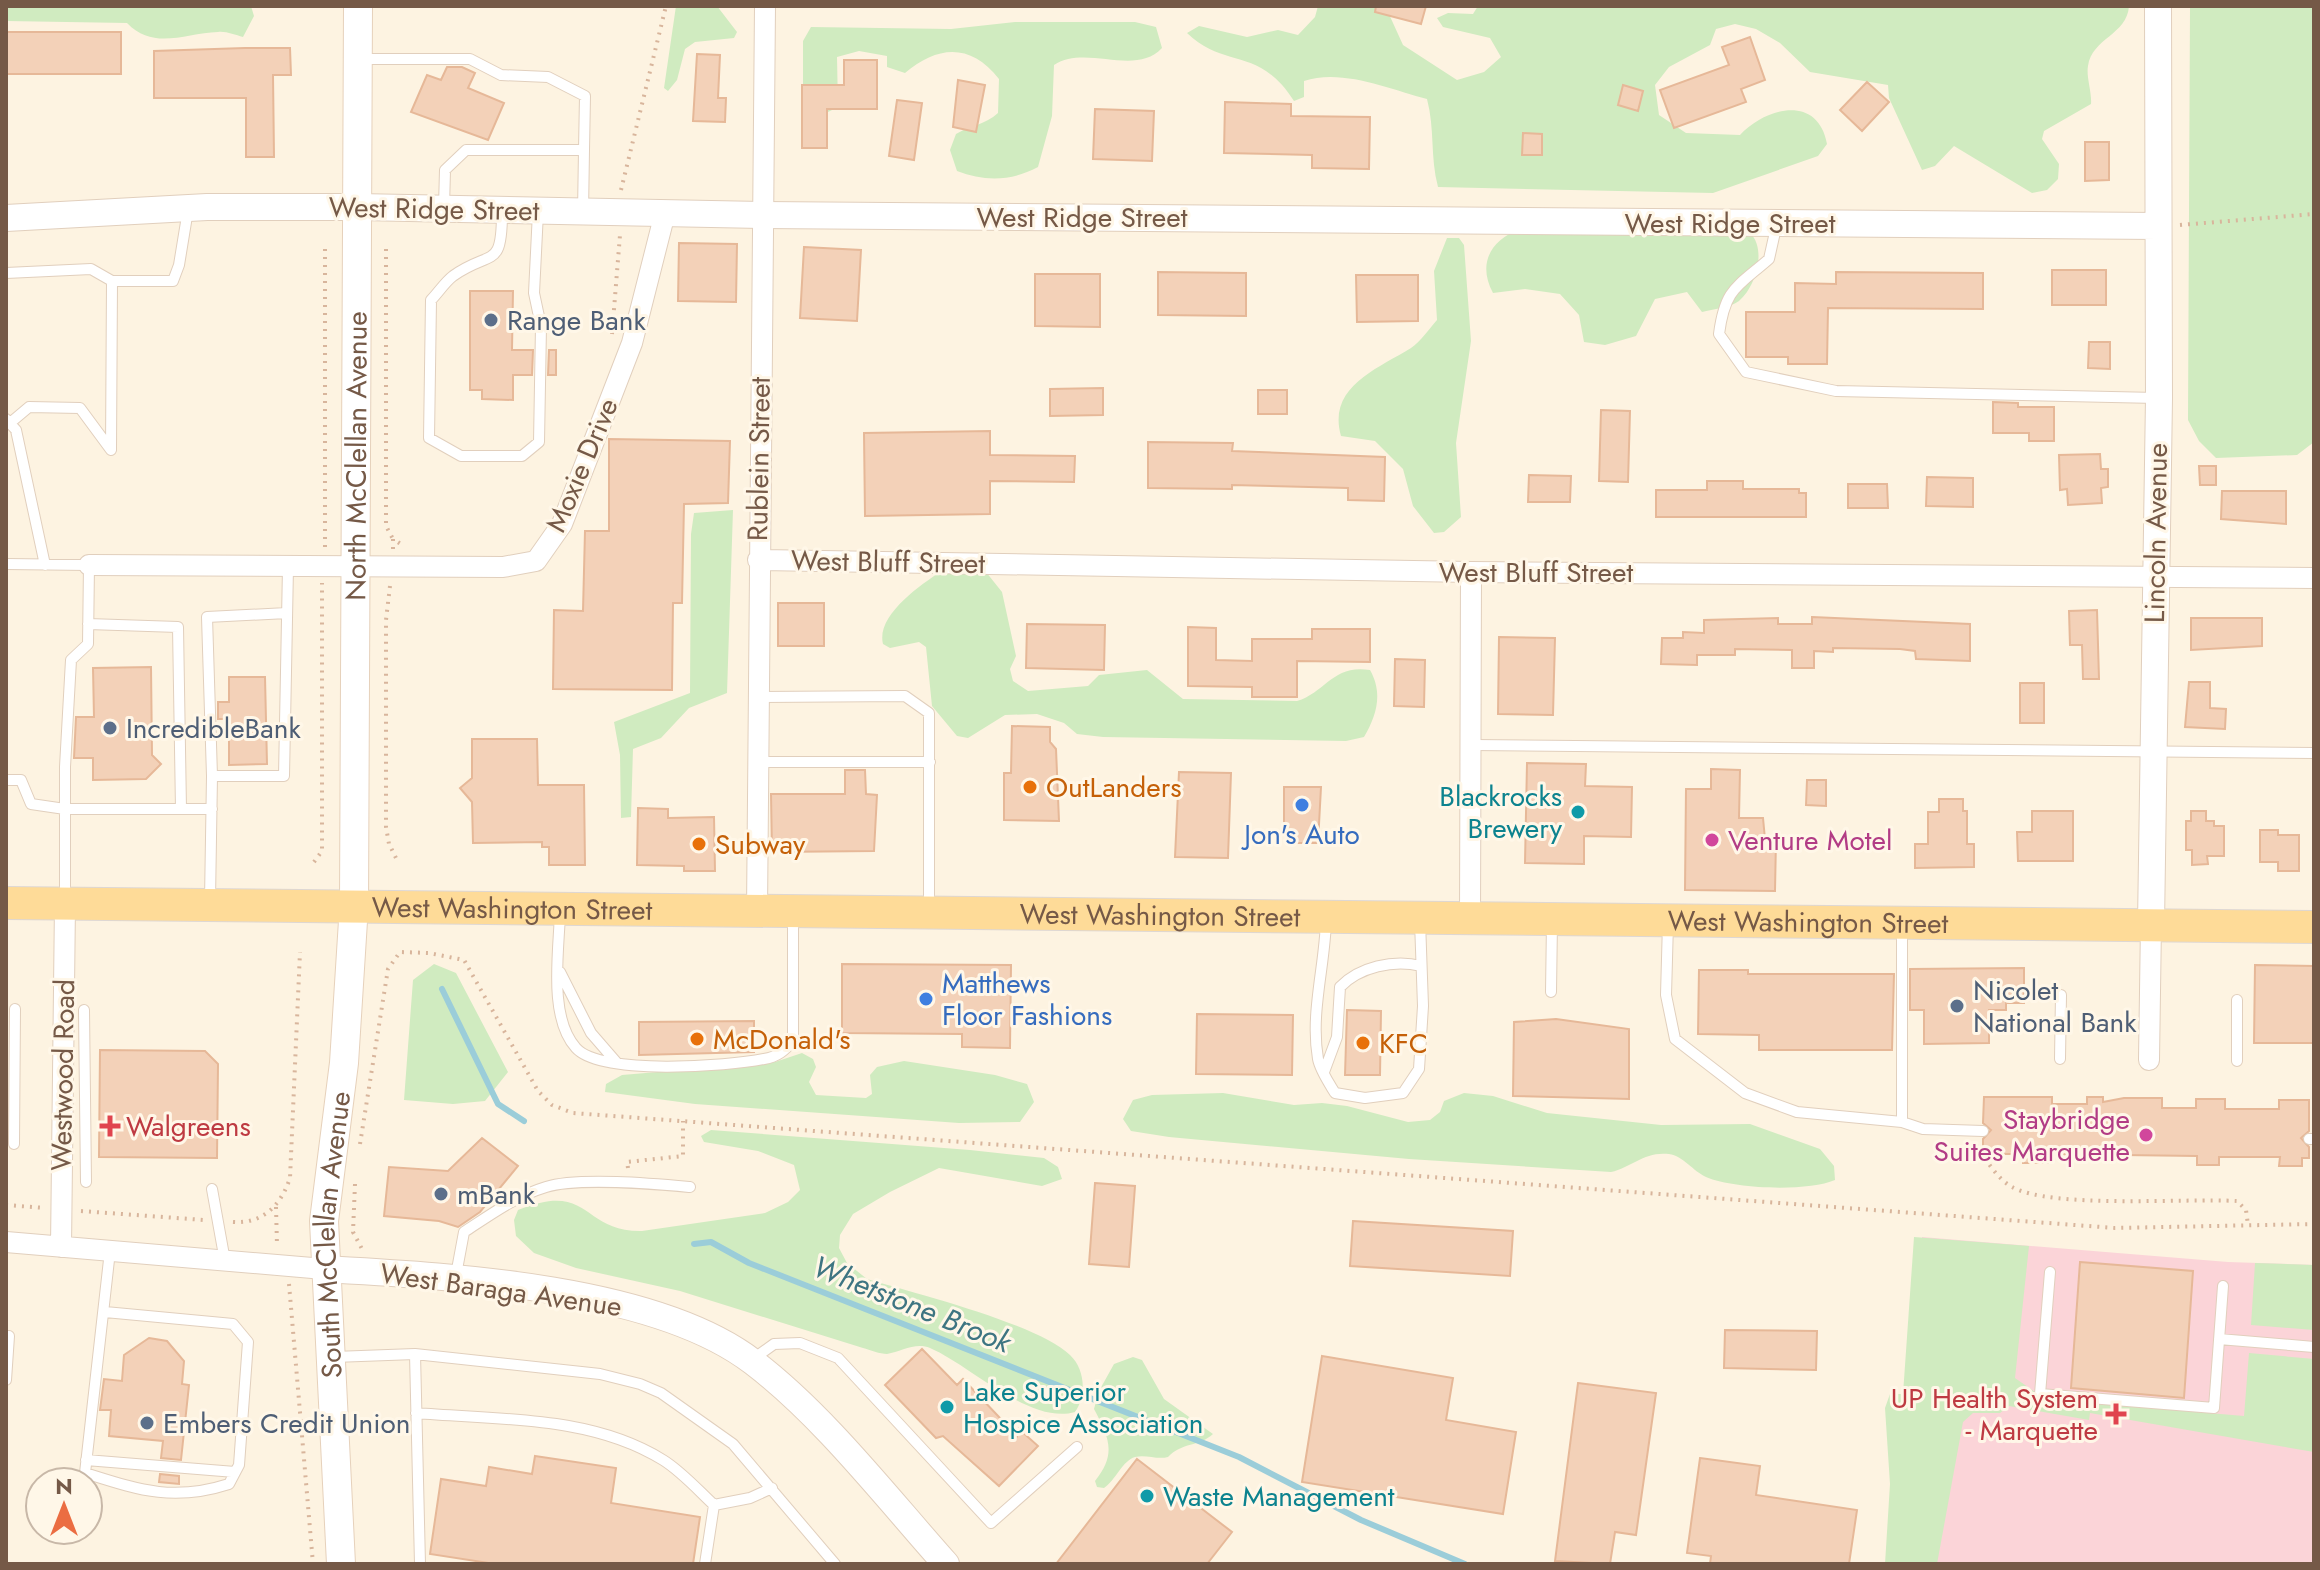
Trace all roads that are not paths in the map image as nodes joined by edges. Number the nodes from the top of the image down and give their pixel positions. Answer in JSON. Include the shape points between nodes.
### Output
{"nodes":[{"id":1,"x":358,"y":6,"type":"edge"},
{"id":2,"x":765,"y":6,"type":"edge"},
{"id":3,"x":2158,"y":6,"type":"edge"},
{"id":4,"x":358,"y":59,"type":"junction"},
{"id":5,"x":584,"y":150,"type":"junction"},
{"id":6,"x":358,"y":207,"type":"junction"},
{"id":7,"x":189,"y":208,"type":"junction"},
{"id":8,"x":444,"y":209,"type":"junction"},
{"id":9,"x":502,"y":210,"type":"junction"},
{"id":10,"x":538,"y":211,"type":"junction"},
{"id":11,"x":583,"y":212,"type":"junction"},
{"id":12,"x":665,"y":213,"type":"junction"},
{"id":13,"x":762,"y":215,"type":"junction"},
{"id":14,"x":6,"y":218,"type":"edge"},
{"id":15,"x":1777,"y":223,"type":"junction"},
{"id":16,"x":2158,"y":226,"type":"junction"},
{"id":17,"x":6,"y":273,"type":"edge"},
{"id":18,"x":112,"y":281,"type":"junction"},
{"id":19,"x":2159,"y":398,"type":"junction"},
{"id":20,"x":8,"y":421,"type":"edge"},
{"id":21,"x":758,"y":560,"type":"junction"},
{"id":22,"x":6,"y":564,"type":"edge"},
{"id":23,"x":45,"y":565,"type":"junction"},
{"id":24,"x":89,"y":565,"type":"junction"},
{"id":25,"x":288,"y":567,"type":"junction"},
{"id":26,"x":358,"y":567,"type":"junction"},
{"id":27,"x":1471,"y":572,"type":"junction"},
{"id":28,"x":2154,"y":575,"type":"junction"},
{"id":29,"x":2314,"y":578,"type":"edge"},
{"id":30,"x":287,"y":613,"type":"junction"},
{"id":31,"x":88,"y":624,"type":"junction"},
{"id":32,"x":757,"y":697,"type":"junction"},
{"id":33,"x":1473,"y":745,"type":"junction"},
{"id":34,"x":2152,"y":751,"type":"junction"},
{"id":35,"x":2314,"y":753,"type":"edge"},
{"id":36,"x":757,"y":762,"type":"junction"},
{"id":37,"x":930,"y":762,"type":"junction"},
{"id":38,"x":212,"y":776,"type":"junction"},
{"id":39,"x":6,"y":780,"type":"edge"},
{"id":40,"x":65,"y":809,"type":"junction"},
{"id":41,"x":181,"y":809,"type":"junction"},
{"id":42,"x":212,"y":809,"type":"junction"},
{"id":43,"x":6,"y":903,"type":"edge"},
{"id":44,"x":65,"y":903,"type":"junction"},
{"id":45,"x":210,"y":904,"type":"junction"},
{"id":46,"x":354,"y":905,"type":"junction"},
{"id":47,"x":560,"y":910,"type":"junction"},
{"id":48,"x":757,"y":912,"type":"junction"},
{"id":49,"x":793,"y":912,"type":"junction"},
{"id":50,"x":929,"y":914,"type":"junction"},
{"id":51,"x":1326,"y":918,"type":"junction"},
{"id":52,"x":1420,"y":919,"type":"junction"},
{"id":53,"x":1470,"y":920,"type":"junction"},
{"id":54,"x":1552,"y":920,"type":"junction"},
{"id":55,"x":1668,"y":921,"type":"junction"},
{"id":56,"x":1902,"y":923,"type":"junction"},
{"id":57,"x":2151,"y":924,"type":"junction"},
{"id":58,"x":2314,"y":927,"type":"edge"},
{"id":59,"x":1421,"y":966,"type":"junction"},
{"id":60,"x":560,"y":972,"type":"junction"},
{"id":61,"x":1551,"y":992,"type":"dead end"},
{"id":62,"x":2061,"y":995,"type":"dead end"},
{"id":63,"x":2237,"y":1000,"type":"dead end"},
{"id":64,"x":15,"y":1009,"type":"dead end"},
{"id":65,"x":84,"y":1010,"type":"dead end"},
{"id":66,"x":2060,"y":1059,"type":"dead end"},
{"id":67,"x":2149,"y":1060,"type":"dead end"},
{"id":68,"x":2237,"y":1061,"type":"dead end"},
{"id":69,"x":617,"y":1063,"type":"junction"},
{"id":70,"x":1324,"y":1072,"type":"junction"},
{"id":71,"x":1902,"y":1122,"type":"junction"},
{"id":72,"x":1983,"y":1131,"type":"dead end"},
{"id":73,"x":14,"y":1144,"type":"dead end"},
{"id":74,"x":86,"y":1182,"type":"dead end"},
{"id":75,"x":690,"y":1187,"type":"dead end"},
{"id":76,"x":212,"y":1189,"type":"dead end"},
{"id":77,"x":6,"y":1242,"type":"edge"},
{"id":78,"x":61,"y":1247,"type":"junction"},
{"id":79,"x":110,"y":1251,"type":"junction"},
{"id":80,"x":225,"y":1261,"type":"junction"},
{"id":81,"x":324,"y":1269,"type":"junction"},
{"id":82,"x":2050,"y":1272,"type":"dead end"},
{"id":83,"x":455,"y":1281,"type":"junction"},
{"id":84,"x":2223,"y":1286,"type":"dead end"},
{"id":85,"x":105,"y":1312,"type":"junction"},
{"id":86,"x":6,"y":1336,"type":"edge"},
{"id":87,"x":2219,"y":1339,"type":"junction"},
{"id":88,"x":2314,"y":1347,"type":"edge"},
{"id":89,"x":415,"y":1354,"type":"junction"},
{"id":90,"x":328,"y":1357,"type":"junction"},
{"id":91,"x":752,"y":1360,"type":"junction"},
{"id":92,"x":6,"y":1380,"type":"edge"},
{"id":93,"x":416,"y":1413,"type":"junction"},
{"id":94,"x":1077,"y":1447,"type":"dead end"},
{"id":95,"x":86,"y":1460,"type":"junction"},
{"id":96,"x":235,"y":1472,"type":"junction"},
{"id":97,"x":772,"y":1488,"type":"junction"},
{"id":98,"x":714,"y":1505,"type":"junction"},
{"id":99,"x":341,"y":1564,"type":"edge"},
{"id":100,"x":420,"y":1564,"type":"edge"},
{"id":101,"x":705,"y":1564,"type":"edge"},
{"id":102,"x":835,"y":1564,"type":"edge"},
{"id":103,"x":946,"y":1564,"type":"edge"}],
"edges":[{"from":1,"to":4,"type":"main road","name":"North McClellan Avenue"},
{"from":2,"to":13,"type":"street","name":"Rublein Street"},
{"from":3,"to":16,"type":"street","name":"Lincoln Avenue"},
{"from":4,"to":5,"type":"lane","via":[[470,59],[501,75],[548,77],[585,96]]},
{"from":4,"to":6,"type":"main road","name":"North McClellan Avenue"},
{"from":5,"to":8,"type":"lane","via":[[466,150],[445,170]]},
{"from":5,"to":11,"type":"lane"},
{"from":6,"to":7,"type":"street","name":"West Ridge Street"},
{"from":6,"to":8,"type":"street","name":"West Ridge Street"},
{"from":6,"to":26,"type":"main road","name":"North McClellan Avenue"},
{"from":7,"to":14,"type":"street","name":"West Ridge Street"},
{"from":7,"to":18,"type":"lane","via":[[173,281]]},
{"from":8,"to":9,"type":"street","name":"West Ridge Street"},
{"from":9,"to":10,"type":"street","name":"West Ridge Street"},
{"from":9,"to":10,"type":"lane","via":[[502,241],[493,257],[452,276],[431,300],[429,438],[461,456],[522,456],[539,442],[541,326],[534,293]]},
{"from":10,"to":11,"type":"street","name":"West Ridge Street"},
{"from":11,"to":12,"type":"street","name":"West Ridge Street"},
{"from":12,"to":13,"type":"street","name":"West Ridge Street"},
{"from":12,"to":26,"type":"street","name":"Moxie Drive","via":[[632,343],[562,524],[536,561],[503,567]]},
{"from":13,"to":15,"type":"street","name":"West Ridge Street"},
{"from":13,"to":21,"type":"street","name":"Rublein Street"},
{"from":15,"to":16,"type":"street","name":"West Ridge Street"},
{"from":15,"to":19,"type":"lane","via":[[1769,259],[1738,281],[1723,303],[1719,334],[1746,372],[1836,391]]},
{"from":16,"to":19,"type":"street","name":"Lincoln Avenue"},
{"from":17,"to":18,"type":"lane","via":[[91,269]]},
{"from":18,"to":20,"type":"lane","via":[[111,450],[80,408],[29,407]]},
{"from":19,"to":28,"type":"street","name":"Lincoln Avenue"},
{"from":20,"to":23,"type":"lane","via":[[16,430]]},
{"from":21,"to":27,"type":"street","name":"West Bluff Street"},
{"from":21,"to":32,"type":"street","name":"Rublein Street"},
{"from":22,"to":23,"type":"lane"},
{"from":23,"to":24,"type":"lane"},
{"from":24,"to":25,"type":"street","name":"Moxie Drive"},
{"from":24,"to":31,"type":"lane"},
{"from":25,"to":26,"type":"street","name":"Moxie Drive"},
{"from":25,"to":30,"type":"lane"},
{"from":26,"to":46,"type":"main road","name":"North McClellan Avenue"},
{"from":27,"to":28,"type":"street","name":"West Bluff Street"},
{"from":27,"to":33,"type":"street"},
{"from":28,"to":29,"type":"street","name":"West Bluff Street"},
{"from":28,"to":34,"type":"street","name":"Lincoln Avenue"},
{"from":30,"to":38,"type":"lane","via":[[284,776]]},
{"from":30,"to":38,"type":"lane","via":[[207,617]]},
{"from":31,"to":40,"type":"lane","via":[[88,644],[71,660]]},
{"from":31,"to":41,"type":"lane","via":[[178,627]]},
{"from":32,"to":36,"type":"street","name":"Rublein Street"},
{"from":32,"to":37,"type":"lane","via":[[905,696],[929,713]]},
{"from":33,"to":34,"type":"lane"},
{"from":33,"to":53,"type":"street"},
{"from":34,"to":35,"type":"lane"},
{"from":34,"to":57,"type":"street","name":"Lincoln Avenue"},
{"from":36,"to":37,"type":"lane"},
{"from":36,"to":48,"type":"street","name":"Rublein Street"},
{"from":37,"to":50,"type":"lane"},
{"from":38,"to":42,"type":"lane"},
{"from":39,"to":40,"type":"lane","via":[[21,780],[31,804]]},
{"from":40,"to":41,"type":"lane"},
{"from":40,"to":44,"type":"lane"},
{"from":41,"to":42,"type":"lane"},
{"from":42,"to":45,"type":"lane"},
{"from":43,"to":44,"type":"main road","name":"West Washington Street"},
{"from":44,"to":45,"type":"main road","name":"West Washington Street"},
{"from":44,"to":78,"type":"street","name":"Westwood Road"},
{"from":45,"to":46,"type":"main road","name":"West Washington Street"},
{"from":46,"to":47,"type":"main road","name":"West Washington Street"},
{"from":46,"to":81,"type":"main road","name":"South McClellan Avenue"},
{"from":47,"to":48,"type":"main road","name":"West Washington Street"},
{"from":47,"to":60,"type":"lane"},
{"from":48,"to":49,"type":"main road","name":"West Washington Street"},
{"from":49,"to":50,"type":"main road","name":"West Washington Street"},
{"from":49,"to":69,"type":"lane","via":[[793,1040],[785,1052],[741,1061]]},
{"from":50,"to":51,"type":"main road","name":"West Washington Street"},
{"from":51,"to":52,"type":"main road","name":"West Washington Street"},
{"from":51,"to":70,"type":"lane","via":[[1317,993],[1318,1061]]},
{"from":52,"to":53,"type":"main road","name":"West Washington Street"},
{"from":52,"to":59,"type":"lane"},
{"from":53,"to":54,"type":"main road","name":"West Washington Street"},
{"from":54,"to":55,"type":"main road","name":"West Washington Street"},
{"from":54,"to":61,"type":"lane"},
{"from":55,"to":56,"type":"main road","name":"West Washington Street"},
{"from":55,"to":71,"type":"lane","via":[[1666,995],[1675,1039],[1745,1093],[1797,1112]]},
{"from":56,"to":57,"type":"main road","name":"West Washington Street"},
{"from":56,"to":71,"type":"lane"},
{"from":57,"to":58,"type":"main road","name":"West Washington Street"},
{"from":57,"to":67,"type":"street","name":"Lincoln Avenue"},
{"from":59,"to":70,"type":"lane","via":[[1406,962],[1379,967],[1351,975],[1340,987],[1337,1037]]},
{"from":59,"to":70,"type":"lane","via":[[1419,1069],[1403,1093],[1365,1098],[1335,1093]]},
{"from":60,"to":69,"type":"lane","via":[[591,1033]]},
{"from":60,"to":69,"type":"lane","via":[[555,990],[563,1026],[577,1050]]},
{"from":62,"to":66,"type":"lane"},
{"from":63,"to":68,"type":"lane"},
{"from":64,"to":73,"type":"lane"},
{"from":65,"to":74,"type":"lane"},
{"from":71,"to":72,"type":"lane","via":[[1923,1129]]},
{"from":75,"to":83,"type":"lane","via":[[548,1186],[464,1232]]},
{"from":76,"to":80,"type":"lane"},
{"from":77,"to":78,"type":"street","name":"West Baraga Avenue"},
{"from":78,"to":79,"type":"street","name":"West Baraga Avenue"},
{"from":79,"to":80,"type":"street","name":"West Baraga Avenue"},
{"from":79,"to":85,"type":"lane"},
{"from":80,"to":81,"type":"street","name":"West Baraga Avenue"},
{"from":81,"to":83,"type":"street","name":"West Baraga Avenue"},
{"from":81,"to":90,"type":"main road","name":"South McClellan Avenue"},
{"from":82,"to":87,"type":"lane","via":[[2040,1394],[2214,1408]]},
{"from":83,"to":91,"type":"street","name":"West Baraga Avenue","via":[[554,1292],[639,1309]]},
{"from":84,"to":87,"type":"lane"},
{"from":85,"to":95,"type":"lane"},
{"from":85,"to":96,"type":"lane","via":[[233,1324],[248,1342]]},
{"from":86,"to":92,"type":"lane"},
{"from":87,"to":88,"type":"lane"},
{"from":89,"to":90,"type":"lane"},
{"from":89,"to":93,"type":"lane"},
{"from":89,"to":97,"type":"lane","via":[[600,1374],[640,1384],[714,1427]]},
{"from":90,"to":99,"type":"main road","name":"South McClellan Avenue"},
{"from":91,"to":94,"type":"lane","via":[[774,1344],[800,1343],[838,1358],[991,1523]]},
{"from":91,"to":103,"type":"street","name":"West Baraga Avenue","via":[[792,1394]]},
{"from":93,"to":98,"type":"lane","via":[[600,1432],[666,1461]]},
{"from":93,"to":100,"type":"lane"},
{"from":95,"to":96,"type":"lane"},
{"from":95,"to":96,"type":"lane","via":[[85,1473],[148,1493],[197,1494],[229,1484]]},
{"from":97,"to":98,"type":"lane"},
{"from":97,"to":102,"type":"lane"},
{"from":98,"to":101,"type":"lane"}]}
